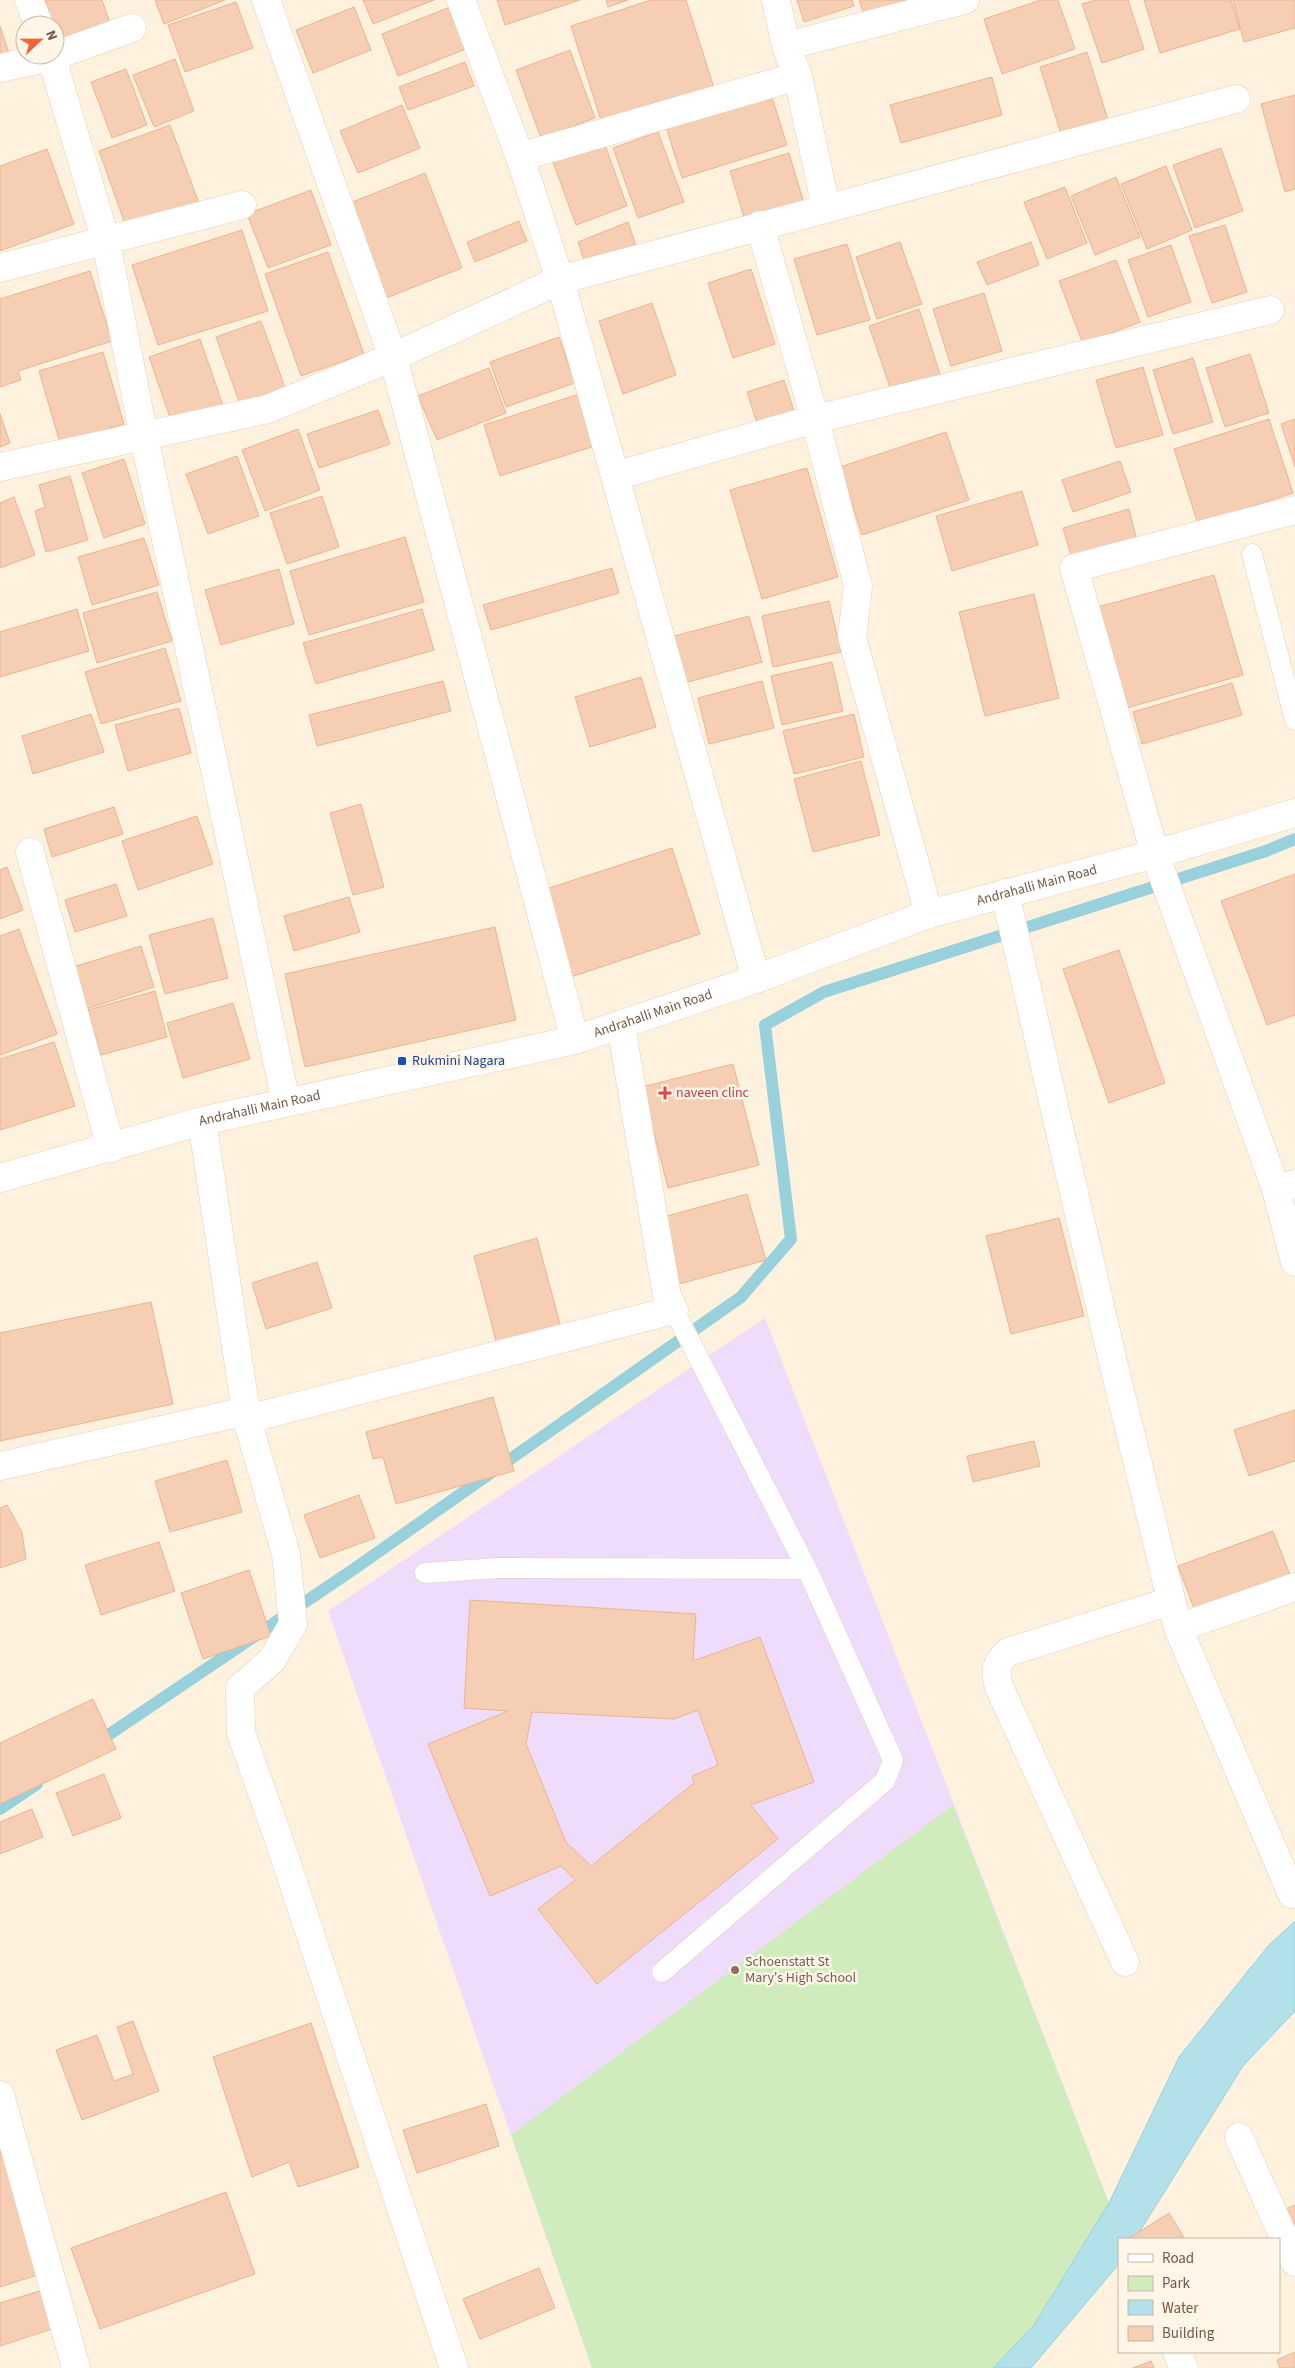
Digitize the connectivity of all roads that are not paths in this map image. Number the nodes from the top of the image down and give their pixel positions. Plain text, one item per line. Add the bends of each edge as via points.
1 (29, 0) edge
2 (266, 0) edge
3 (461, 0) edge
4 (776, 0) edge
5 (965, 0) edge
6 (35, 15) edge
7 (132, 28) dead end
8 (786, 46) junction
9 (65, 51) edge
10 (15, 64) edge
11 (54, 65) edge
12 (0, 68) edge
13 (798, 76) junction
14 (1236, 99) dead end
15 (520, 157) junction
16 (242, 205) dead end
17 (826, 208) junction
18 (760, 225) junction
19 (106, 242) junction
20 (0, 268) edge
21 (560, 280) junction
22 (1270, 310) dead end
23 (393, 357) junction
24 (815, 419) junction
25 (144, 437) junction
26 (0, 468) edge
27 (615, 476) junction
28 (1295, 510) edge
29 (1252, 554) dead end
30 (1295, 720) edge
31 (1295, 814) edge
32 (30, 852) dead end
33 (1155, 854) junction
34 (1005, 893) junction
35 (929, 914) junction
36 (756, 979) junction
37 (621, 1026) junction
38 (575, 1040) junction
39 (286, 1102) junction
40 (202, 1121) junction
41 (110, 1148) junction
42 (0, 1178) edge
43 (1285, 1186) edge
44 (1295, 1262) edge
45 (674, 1310) junction
46 (247, 1415) junction
47 (0, 1466) edge
48 (807, 1569) junction
49 (425, 1573) dead end
50 (1295, 1587) edge
51 (1171, 1601) junction
52 (1178, 1628) junction
53 (1292, 1894) dead end
54 (1125, 1962) dead end
55 (662, 1972) dead end
56 (0, 2095) edge
57 (1239, 2137) dead end
58 (1295, 2262) edge
59 (1177, 2353) edge
60 (76, 2368) edge
61 (454, 2368) edge
62 (1184, 2368) edge

1 - 6 street
2 - 23 street
3 - 15 street
4 - 8 street
5 - 8 street
7 - 9 street
8 - 13 street
10 - 12 street
11 - 19 street
13 - 15 street
13 - 17 street
14 - 17 street
15 - 21 street
16 - 19 street
17 - 18 street
18 - 21 street
18 - 24 street
19 - 20 street
19 - 25 street
21 - 23 street
21 - 27 street
22 - 24 street
23 - 25 street via 268,408
23 - 38 street
24 - 27 street
24 - 35 street via 858,586 852,637
25 - 26 street
25 - 39 street
27 - 36 street
28 - 33 street via 1074,568
29 - 30 lane
31 - 33 street, Andrahalli Main Road
32 - 41 street
33 - 34 street, Andrahalli Main Road
33 - 43 street
34 - 35 street, Andrahalli Main Road
34 - 51 street
35 - 36 street, Andrahalli Main Road
36 - 37 street, Andrahalli Main Road
37 - 38 street, Andrahalli Main Road
37 - 45 street via 667,1296
38 - 39 street, Andrahalli Main Road
39 - 40 street, Andrahalli Main Road
40 - 41 street, Andrahalli Main Road
40 - 46 street
41 - 42 street, Andrahalli Main Road
43 - 44 street
45 - 46 street
45 - 48 lane
46 - 47 street
46 - 61 street via 286,1554 293,1624 272,1660 240,1688 241,1733 280,1840
48 - 49 lane via 498,1568
48 - 55 lane via 893,1760 888,1774 885,1781
50 - 52 street
51 - 52 street
51 - 54 street via 1008,1652 999,1660 995,1673
52 - 53 street
56 - 60 street
57 - 58 street
59 - 62 street

